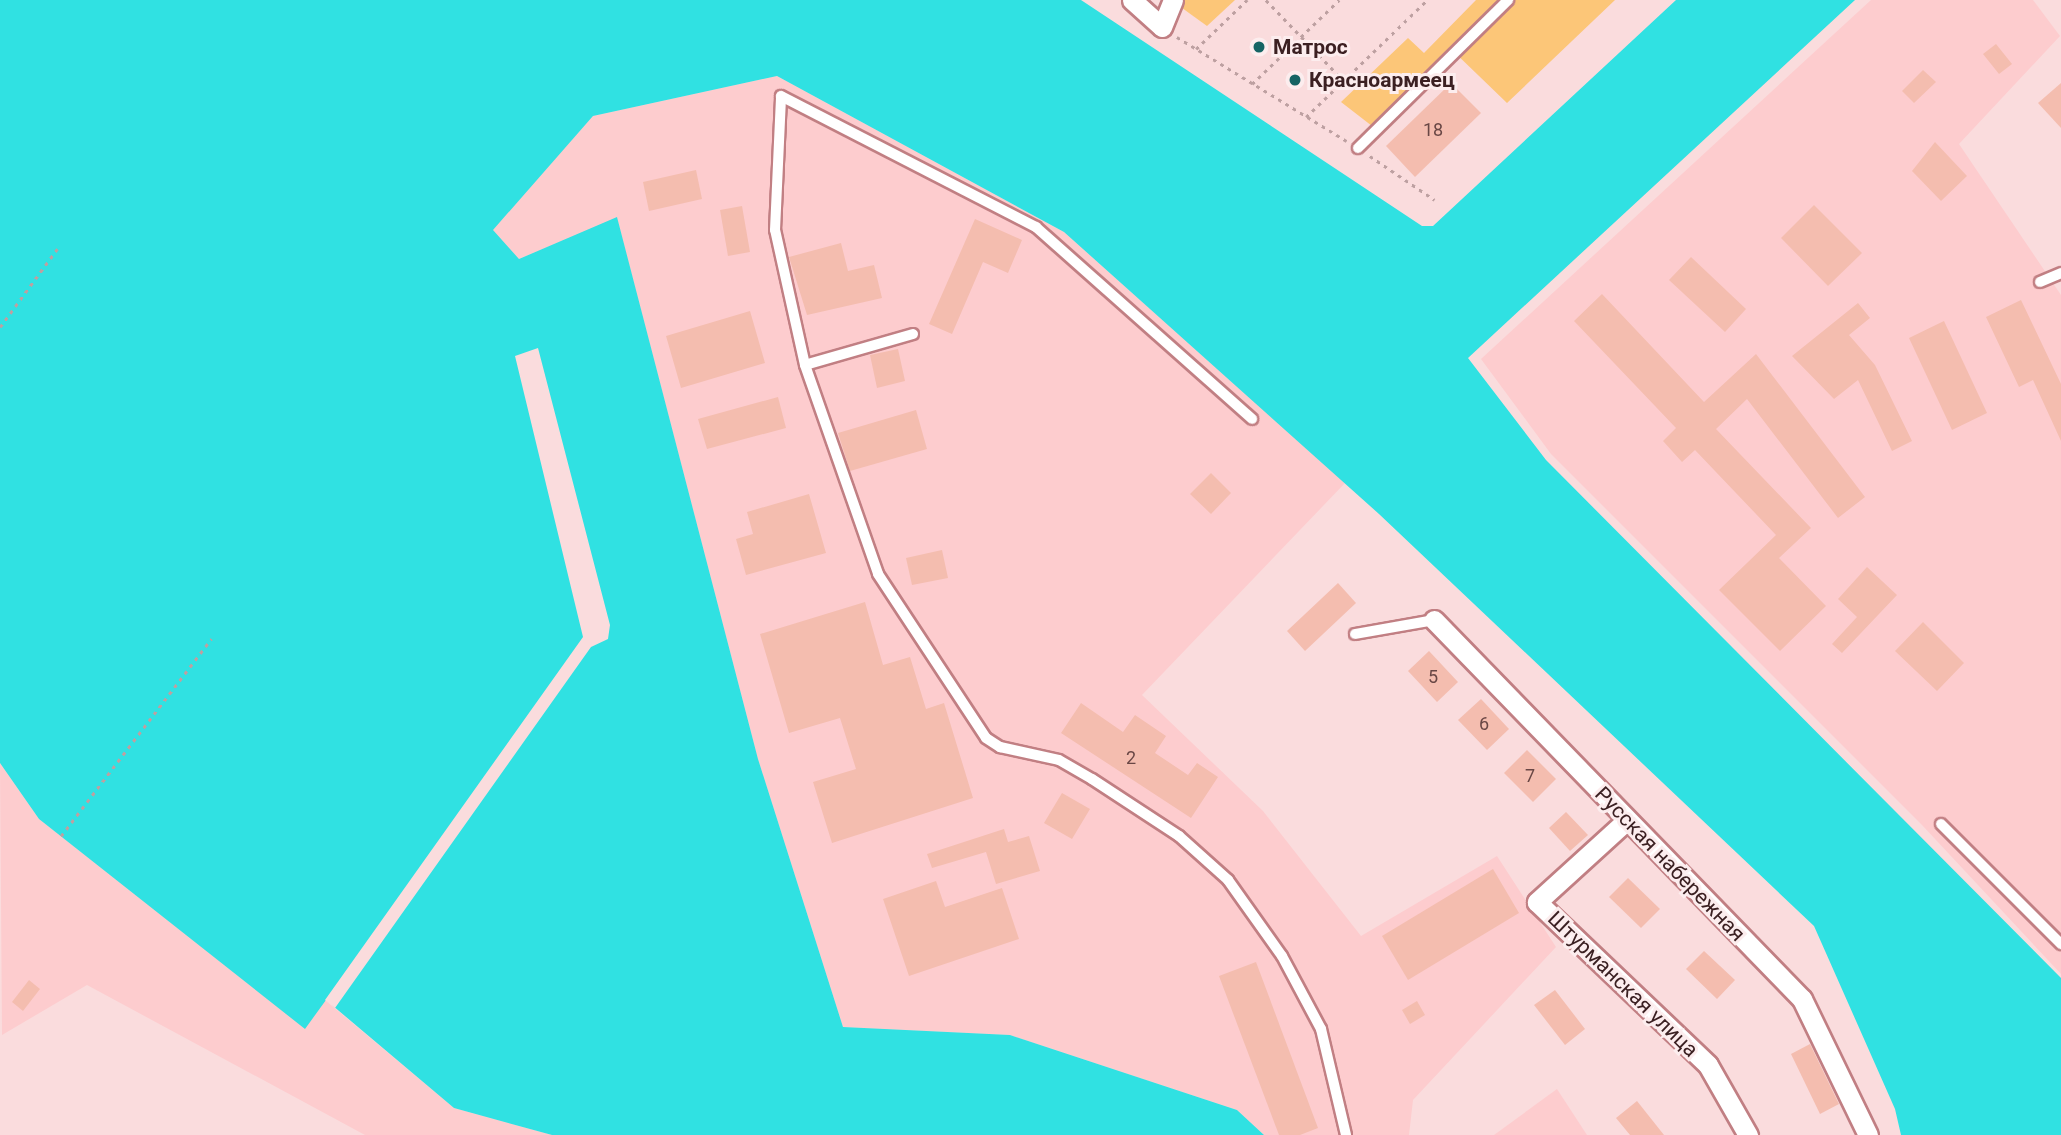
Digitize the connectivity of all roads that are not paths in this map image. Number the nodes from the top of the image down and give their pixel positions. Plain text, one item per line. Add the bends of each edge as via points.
1 (1132, 0) edge
2 (1173, 0) edge
3 (1508, 0) edge
4 (1359, 148) road end
5 (2061, 273) edge
6 (2040, 282) dead end
7 (914, 334) dead end
8 (805, 365) junction
9 (1252, 419) dead end
10 (1434, 620) joint
11 (1355, 634) dead end
12 (1627, 820) junction
13 (1941, 824) dead end
14 (2061, 944) edge
15 (1346, 1135) edge
16 (1748, 1135) edge
17 (1868, 1135) edge

1 - 2 street via 1162,27
3 - 4 lane
5 - 6 lane
7 - 8 lane
8 - 9 lane via 775,230 781,96 1036,228
8 - 15 lane via 878,574 969,714 1000,747 1059,760 1092,779 1179,836 1227,880 1282,956 1321,1030
10 - 11 lane
10 - 12 street, Русская набережная
12 - 16 street, Штурманская улица via 1537,902 1707,1065
12 - 17 street, Русская набережная via 1802,999
13 - 14 lane

